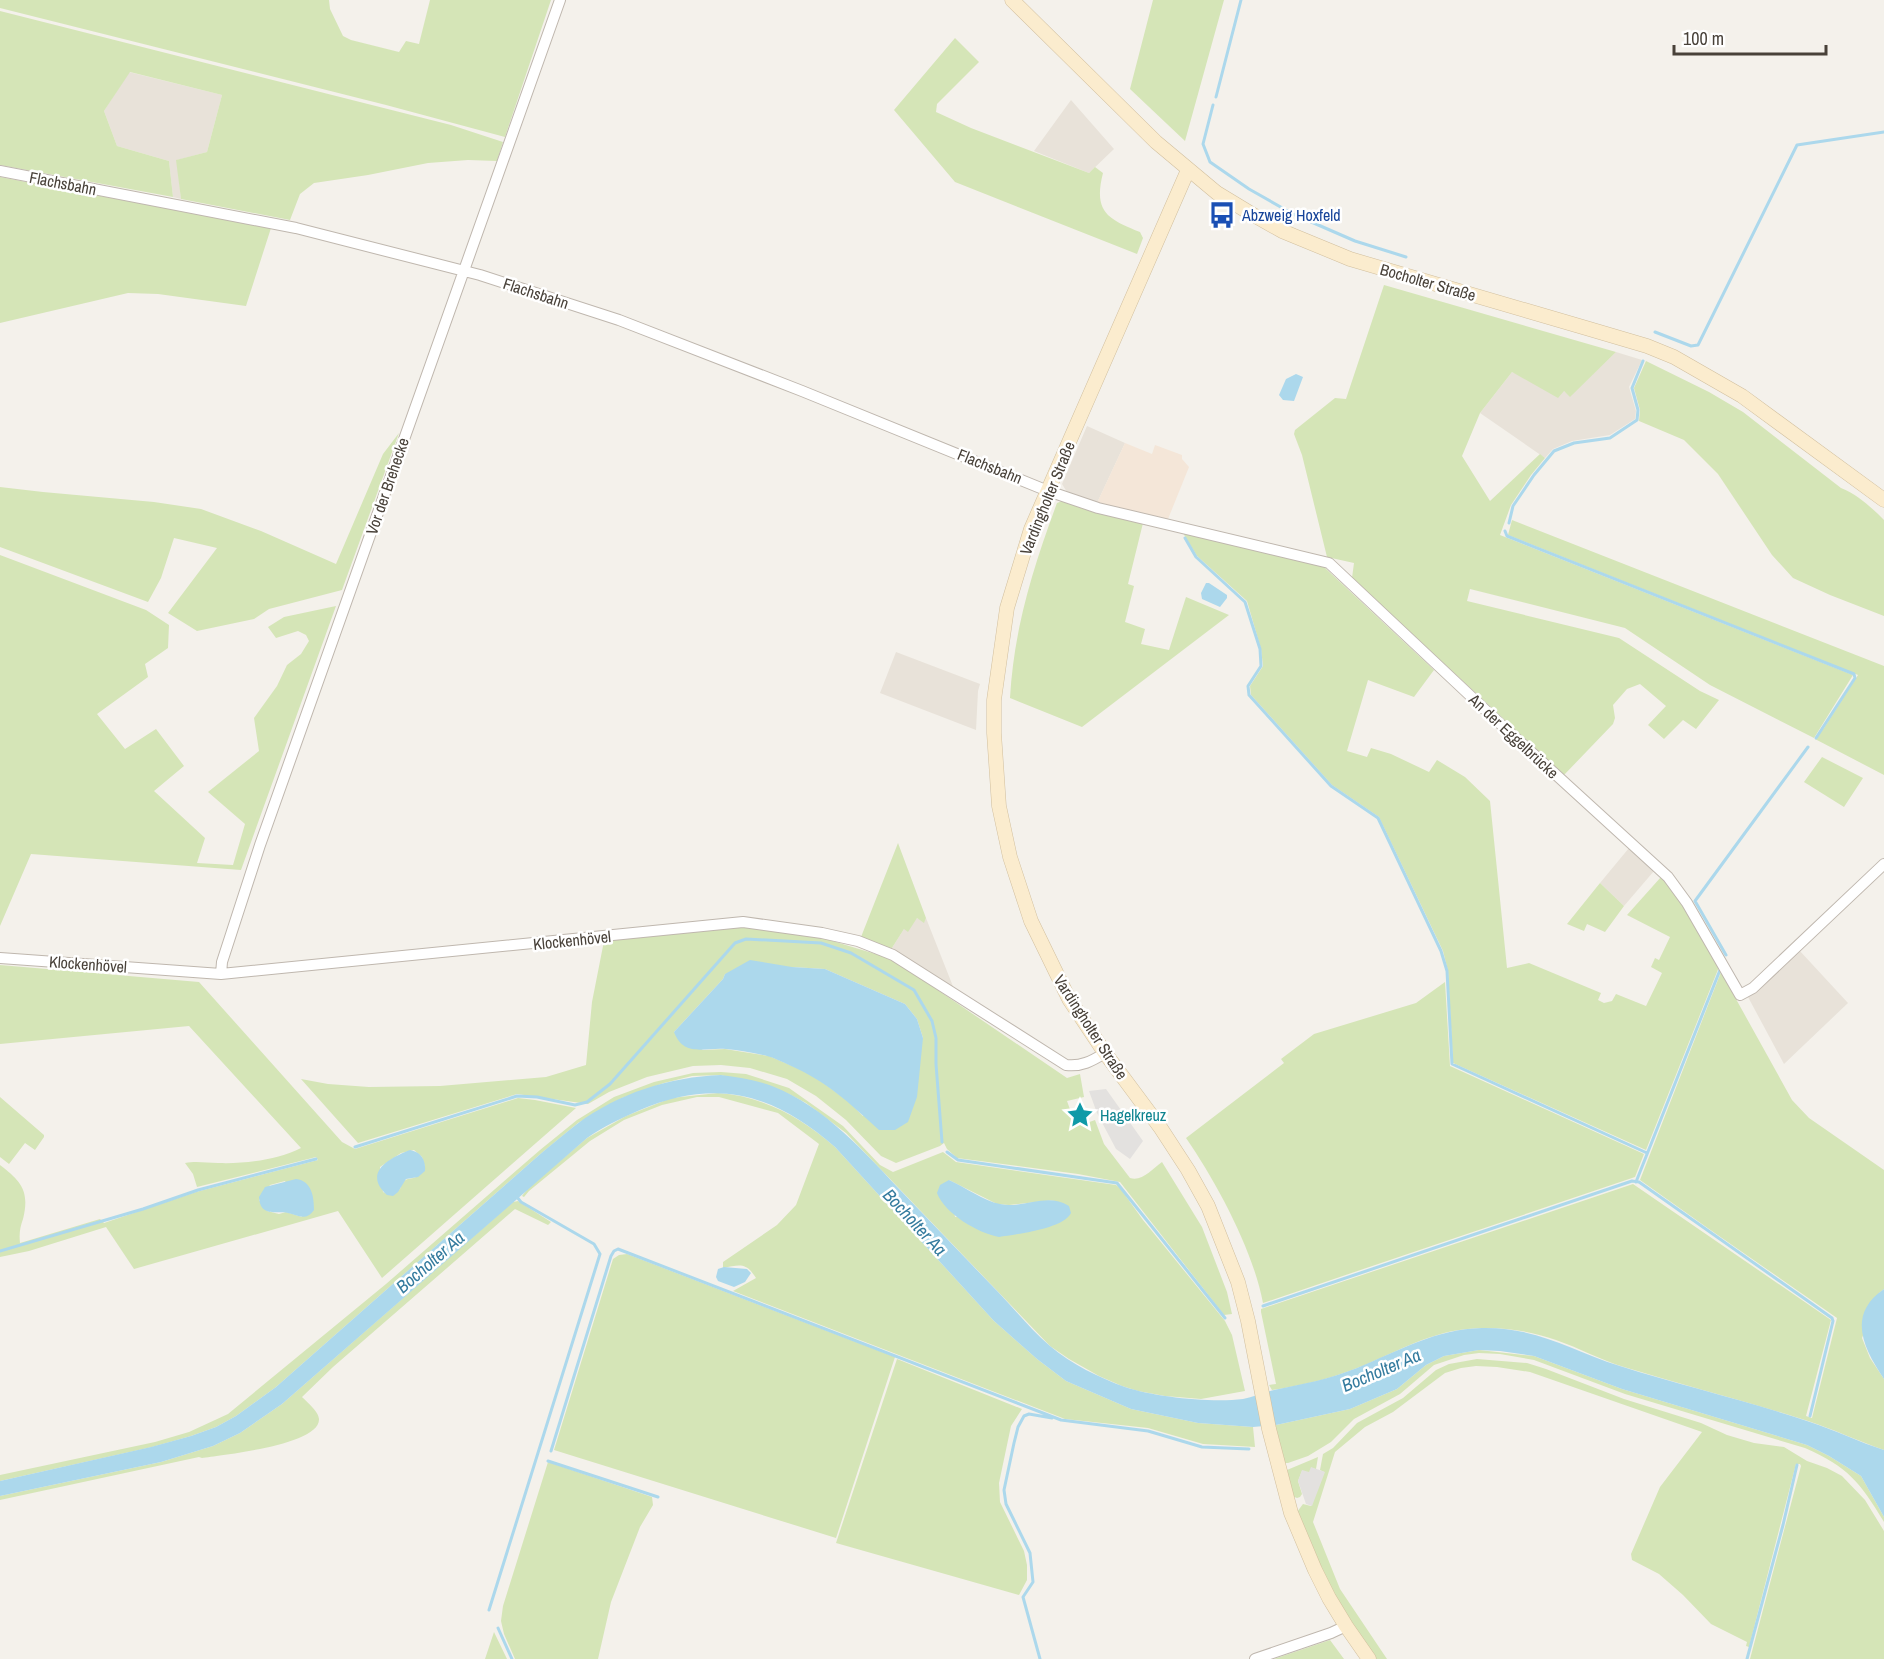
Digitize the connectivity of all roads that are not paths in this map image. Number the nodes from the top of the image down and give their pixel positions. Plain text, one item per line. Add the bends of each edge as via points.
1 (560, 0) edge
2 (1012, 0) edge
3 (1188, 170) junction
4 (0, 171) edge
5 (463, 271) junction
6 (1048, 491) junction
7 (1884, 500) edge
8 (1884, 864) edge
9 (0, 958) edge
10 (221, 974) junction
11 (1105, 1053) junction
12 (1346, 1626) junction
13 (1255, 1659) edge
14 (1369, 1659) edge

1 - 5 street, Vor der Brehecke
2 - 3 street, Bocholter Straße via 1115,104
3 - 6 street, Vardingholter Straße
3 - 7 street, Bocholter Straße via 1231,202 1282,231 1350,259 1674,357 1742,396
4 - 5 street, Flachsbahn via 296,228
5 - 6 street, Flachsbahn via 619,320
5 - 10 street, Vor der Brehecke via 260,845
6 - 8 street, An der Eggelbrücke via 1098,508 1329,562 1668,877 1740,996
6 - 11 street, Vardingholter Straße via 1007,608 999,657 994,734 999,806 1010,857 1031,921 1069,999
9 - 10 street, Klockenhövel
10 - 11 street, Klockenhövel via 743,922 858,941 893,956 1066,1065 1085,1064
11 - 12 street, Vardingholter Straße via 1160,1127 1208,1206 1238,1282 1290,1508 1320,1579
12 - 13 street
12 - 14 street, Vardingholter Straße

